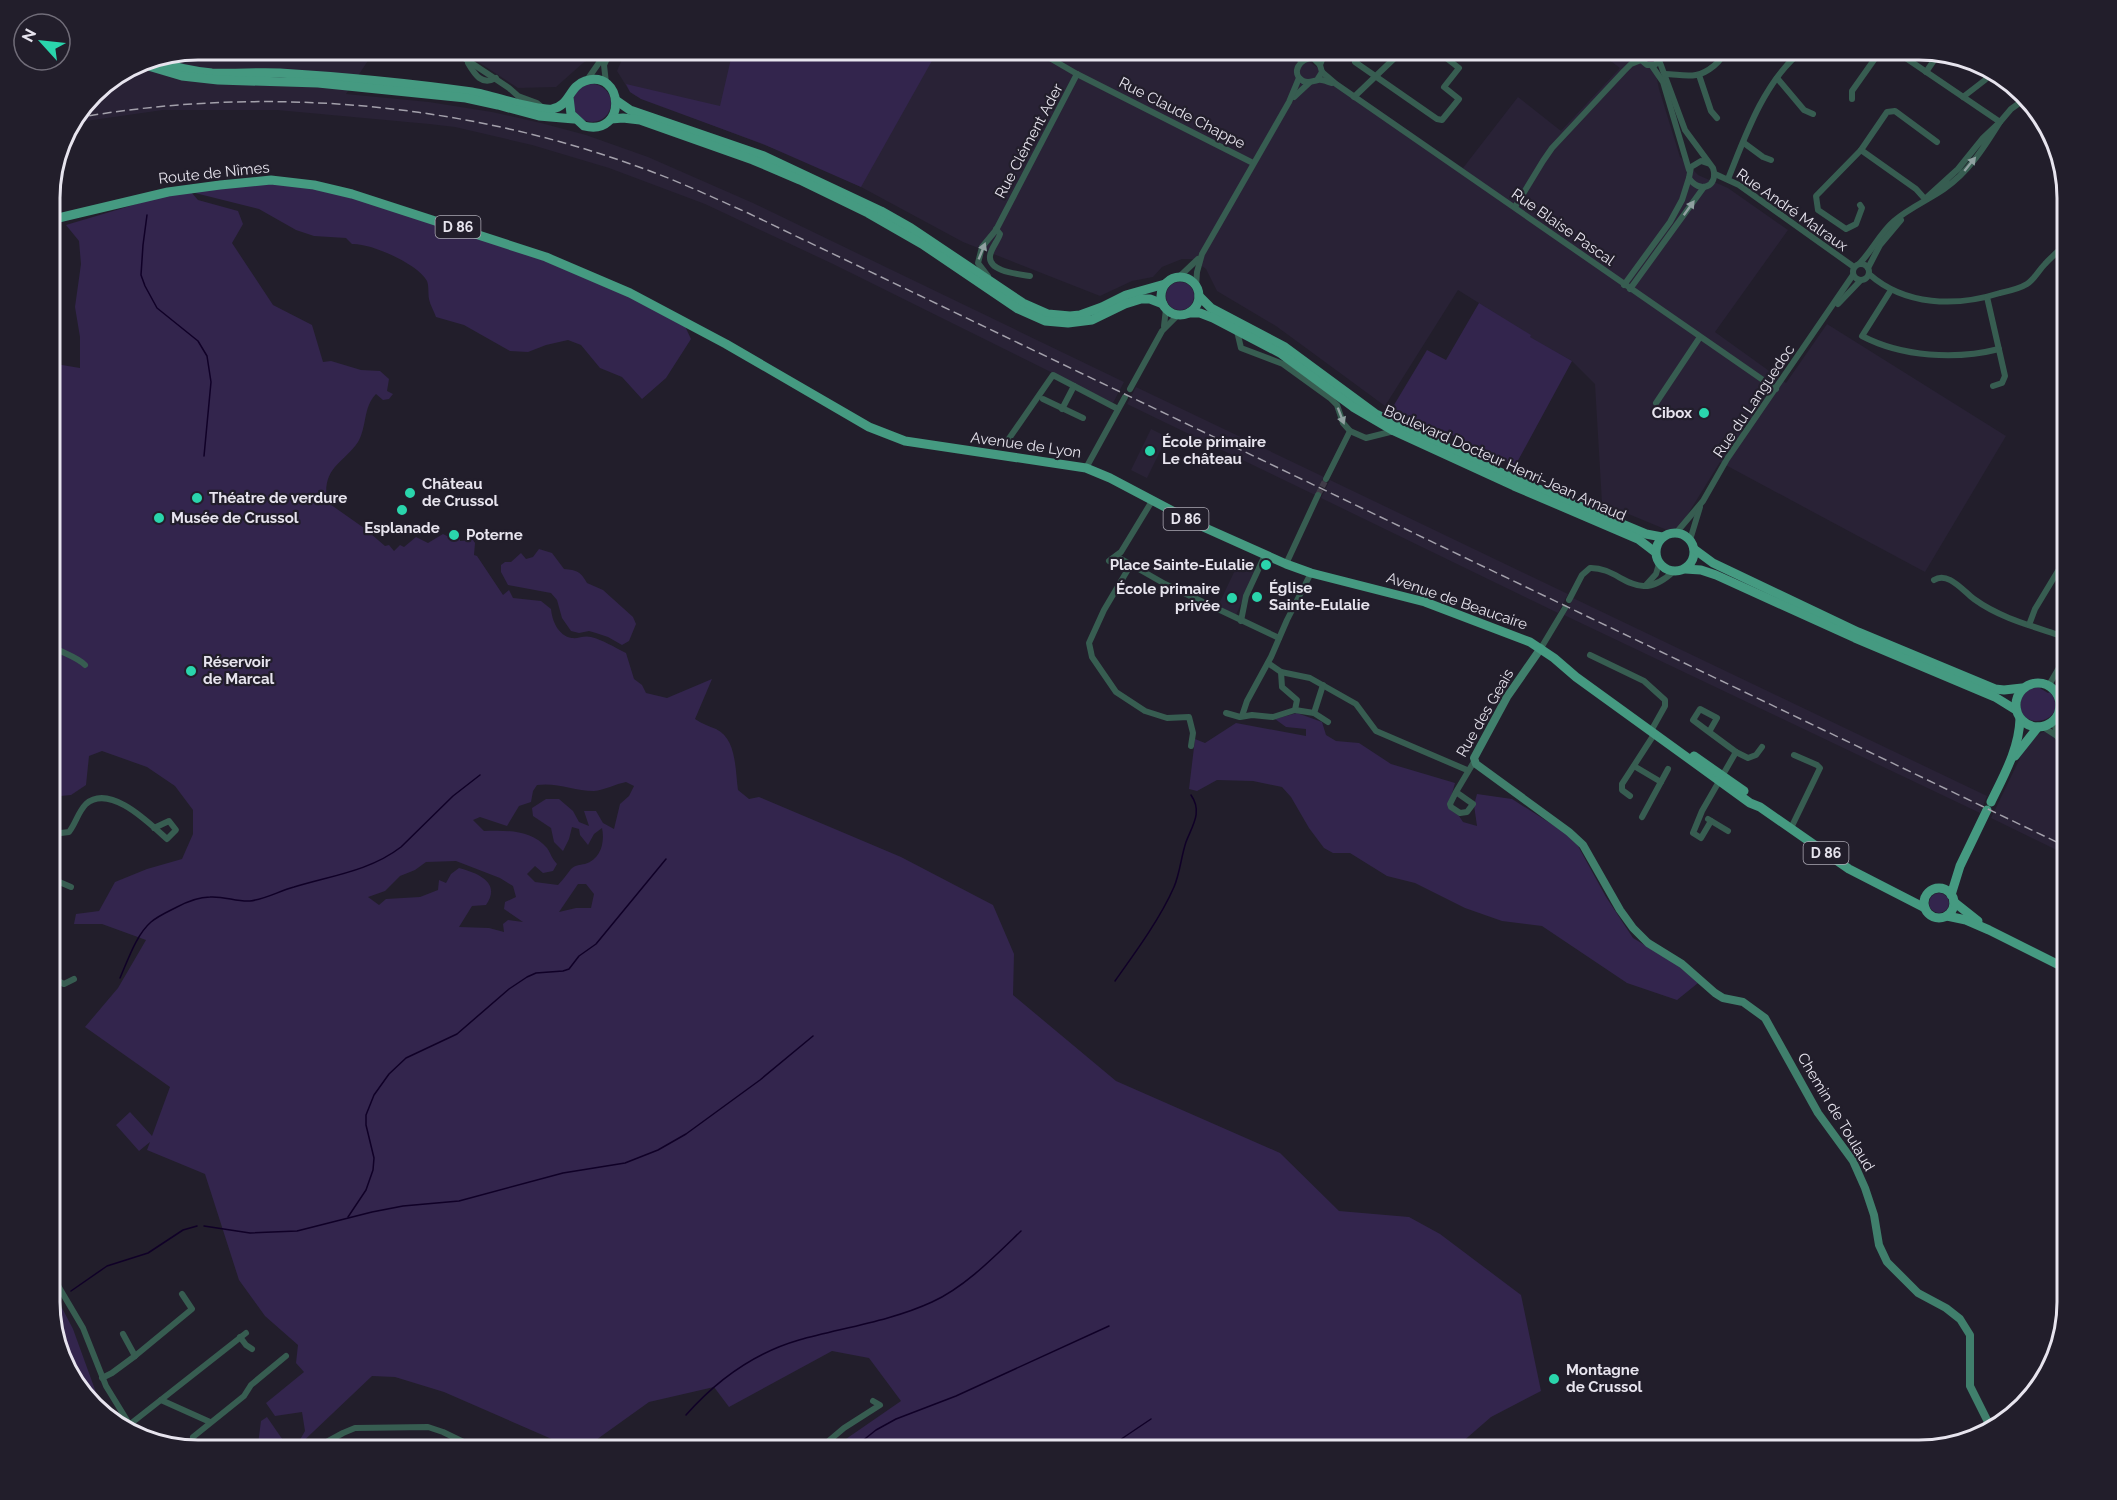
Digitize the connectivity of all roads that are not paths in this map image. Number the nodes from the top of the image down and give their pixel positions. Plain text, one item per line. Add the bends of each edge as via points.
1 (466, 60) edge
2 (601, 60) edge
3 (607, 60) edge
4 (1053, 60) edge
5 (1288, 60) edge
6 (1302, 60) edge
7 (1315, 60) edge
8 (1322, 60) edge
9 (1357, 60) edge
10 (1392, 60) edge
11 (1449, 60) edge
12 (1641, 60) joint
13 (1659, 60) joint
14 (1721, 60) edge
15 (1792, 60) edge
16 (1874, 60) edge
17 (1909, 60) edge
18 (1934, 61) edge
19 (166, 64) edge
20 (1653, 66) junction
21 (154, 68) edge
22 (1321, 68) junction
23 (1297, 69) junction
24 (1926, 72) junction
25 (1077, 74) junction
26 (1665, 74) junction
27 (1699, 75) junction
28 (1375, 76) junction
29 (1986, 77) edge
30 (1299, 78) junction
31 (1777, 78) junction
32 (587, 80) junction
33 (1317, 80) junction
34 (606, 83) junction
35 (1309, 83) junction
36 (1336, 84) junction
37 (1465, 94) dead end
38 (1354, 97) junction
39 (1963, 97) junction
40 (569, 98) junction
41 (1459, 99) junction
42 (1851, 99) dead end
43 (617, 101) junction
44 (1289, 102) junction
45 (2019, 103) edge
46 (545, 109) junction
47 (1813, 114) dead end
48 (1717, 118) dead end
49 (574, 119) junction
50 (611, 119) junction
51 (2000, 122) junction
52 (1937, 142) dead end
53 (1744, 143) junction
54 (1861, 150) junction
55 (1771, 160) dead end
56 (1253, 163) junction
57 (1710, 164) junction
58 (1689, 170) junction
59 (1715, 174) junction
60 (1689, 178) junction
61 (1728, 179) junction
62 (1704, 187) junction
63 (1925, 199) junction
64 (1860, 206) dead end
65 (1515, 207) junction
66 (1907, 212) junction
67 (60, 217) edge
68 (996, 230) junction
69 (2057, 253) edge
70 (1202, 254) junction
71 (1856, 266) junction
72 (1868, 271) junction
73 (1852, 275) junction
74 (1030, 276) dead end
75 (1179, 277) junction
76 (1862, 281) junction
77 (994, 284) junction
78 (1165, 285) junction
79 (1627, 287) junction
80 (1888, 289) junction
81 (1198, 291) junction
82 (1987, 297) junction
83 (1164, 307) junction
84 (1188, 313) junction
85 (1178, 315) junction
86 (1827, 315) junction
87 (1237, 330) junction
88 (1162, 331) junction
89 (1700, 337) junction
90 (1999, 349) junction
91 (1074, 386) junction
92 (1994, 386) dead end
93 (1130, 389) dead end
94 (1776, 389) junction
95 (1125, 397) dead end
96 (1043, 399) dead end
97 (1656, 403) dead end
98 (1062, 409) junction
99 (1118, 409) junction
100 (1083, 418) dead end
101 (1350, 431) junction
102 (1394, 431) junction
103 (891, 437) joint
104 (1008, 440) dead end
105 (1086, 468) junction
106 (1326, 479) tunnel mouth
107 (1318, 495) tunnel mouth
108 (1152, 501) junction
109 (1702, 501) junction
110 (1676, 532) junction
111 (1662, 537) junction
112 (1692, 544) junction
113 (1655, 552) junction
114 (1265, 555) junction
115 (1116, 556) junction
116 (1109, 561) dead end
117 (1284, 563) junction
118 (1659, 564) junction
119 (1130, 566) junction
120 (1685, 569) junction
121 (1674, 572) junction
122 (1311, 573) junction
123 (2057, 573) edge
124 (1934, 580) dead end
125 (1646, 585) junction
126 (1569, 600) dead end
127 (1564, 608) dead end
128 (1241, 621) junction
129 (2029, 625) junction
130 (2057, 634) edge
131 (1280, 638) junction
132 (1541, 648) junction
133 (60, 652) edge
134 (1590, 655) dead end
135 (1268, 663) junction
136 (85, 665) dead end
137 (2057, 671) edge
138 (1281, 672) junction
139 (2049, 685) junction
140 (1323, 686) junction
141 (2022, 688) junction
142 (2057, 692) edge
143 (1295, 710) junction
144 (1226, 713) dead end
145 (1314, 713) junction
146 (2018, 714) junction
147 (1242, 716) junction
148 (2057, 718) edge
149 (1328, 722) dead end
150 (2040, 727) junction
151 (1653, 732) junction
152 (1709, 732) dead end
153 (2057, 736) edge
154 (1191, 746) dead end
155 (1762, 747) dead end
156 (1736, 752) junction
157 (1794, 755) dead end
158 (1475, 760) junction
159 (2009, 765) junction
160 (1634, 766) junction
161 (1668, 769) dead end
162 (1467, 770) junction
163 (1721, 779) junction
164 (1661, 782) junction
165 (1456, 792) dead end
166 (1630, 796) dead end
167 (1702, 816) junction
168 (1642, 817) dead end
169 (1711, 820) junction
170 (154, 828) junction
171 (1791, 828) junction
172 (1728, 831) dead end
173 (60, 833) edge
174 (1960, 866) junction
175 (60, 882) edge
176 (71, 887) dead end
177 (1939, 889) junction
178 (1896, 892) junction
179 (1928, 894) junction
180 (1952, 898) junction
181 (1925, 908) junction
182 (1947, 916) junction
183 (1989, 930) junction
184 (2057, 964) edge
185 (74, 979) dead end
186 (60, 982) edge
187 (60, 1289) edge
188 (182, 1294) dead end
189 (123, 1334) dead end
190 (252, 1348) dead end
191 (135, 1356) junction
192 (286, 1356) dead end
193 (102, 1378) junction
194 (161, 1400) junction
195 (873, 1401) dead end
196 (126, 1420) edge
197 (210, 1422) junction
198 (1988, 1422) edge
199 (132, 1423) edge
200 (194, 1437) dead end
201 (330, 1440) edge
202 (459, 1440) edge
203 (830, 1440) edge

1 - 46 street via 515,94
2 - 32 street
3 - 34 street
4 - 25 street, Rue Claude Chappe
5 - 23 street
6 - 23 street
7 - 22 street
8 - 22 street
9 - 28 street
10 - 28 street
11 - 41 street via 1459,68 1444,87
12 - 20 street
12 - 65 street via 1631,64 1552,148
13 - 20 street
13 - 26 street
14 - 27 street
15 - 31 street
16 - 42 street via 1852,91
17 - 24 street
18 - 24 street
19 - 46 main road via 209,73 324,76 445,88
20 - 58 street via 1663,82
21 - 49 main road via 212,80 318,83 466,98 539,116
22 - 33 street
22 - 36 street, Rue Blaise Pascal
23 - 30 street
24 - 39 street
25 - 56 street, Rue Claude Chappe
25 - 68 street, Rue Clément Ader via 1002,218 995,224
26 - 27 street
26 - 57 street via 1685,130
27 - 48 street
28 - 38 street
28 - 41 street via 1440,120 1447,117
29 - 39 street
30 - 35 street
30 - 44 street
31 - 47 street via 1804,111
31 - 53 street
32 - 34 main road
32 - 40 main road via 576,86
33 - 35 street
33 - 36 street, Rue Blaise Pascal
34 - 43 main road
35 - 44 street
36 - 38 street, Rue Blaise Pascal
37 - 41 street
38 - 65 street, Rue Blaise Pascal
39 - 51 street
40 - 46 main road via 556,108
40 - 49 main road
43 - 50 main road
43 - 77 main road via 630,110 764,156 860,200 911,228
44 - 56 street
45 - 51 street
49 - 50 main road via 590,127 602,126
50 - 83 main road via 640,120 800,180 889,224 1018,309 1045,321 1092,320 1141,299
51 - 63 street via 1962,173
52 - 54 street via 1895,111 1887,112
53 - 55 street
53 - 61 street
54 - 63 street
54 - 64 street via 1816,195 1818,210 1846,229 1856,224
56 - 70 street
57 - 58 street via 1697,163
57 - 59 street
58 - 60 street
59 - 61 street, Rue André Malraux
59 - 62 street via 1712,183
60 - 62 street via 1696,186
60 - 79 street via 1682,201
61 - 71 street, Rue André Malraux
79 -> 62 street
63 - 66 street
65 - 79 street, Rue Blaise Pascal
66 - 71 street via 1887,228
66 - 72 street via 1883,241
67 - 103 main road, Route de Nîmes / D 86 via 187,189 271,180 352,194 546,257 630,293
68 - 74 street via 1000,234 990,261 999,269
77 -> 68 street, Rue Clément Ader via 978,260
69 - 82 street via 2025,286
70 - 75 street
70 - 81 street via 1197,272
71 - 72 street, Rue André Malraux
71 - 73 street, Rue du Languedoc
72 - 76 street, Rue du Languedoc
72 - 80 street, Rue André Malraux
73 - 76 street
73 - 86 street, Rue du Languedoc
75 - 78 main road
75 - 81 main road via 1187,278
76 - 80 street
76 - 86 street, Rue du Languedoc
77 - 78 main road via 1030,307 1070,316
78 - 83 main road via 1161,294
79 - 89 street, Rue Blaise Pascal
80 - 82 street via 1930,301
80 - 90 street via 1862,336 1899,350 1930,354 1961,355
81 - 84 main road via 1196,306
81 - 111 main road, Boulevard Docteur Henri-Jean Arnaud via 1212,308 1285,347 1376,414 1544,492
82 - 90 street
83 - 85 main road
83 - 88 street
84 - 85 main road
84 - 87 main road, Boulevard Docteur Henri-Jean Arnaud via 1206,315
85 - 88 street
86 - 94 street, Rue du Languedoc
87 -> 101 street via 1241,348 1283,364 1334,401
87 - 102 main road, Boulevard Docteur Henri-Jean Arnaud via 1280,353 1359,411
88 - 93 street
89 - 94 street, Rue Blaise Pascal
89 - 97 street
90 - 92 street via 2005,376 2002,383
91 - 98 street
91 - 99 street
91 - 104 street via 1053,375
94 - 109 street, Rue du Languedoc
95 - 99 street
96 - 98 street
98 - 100 street
99 - 105 street
101 - 102 street via 1366,438
101 - 106 street
102 - 113 main road, Boulevard Docteur Henri-Jean Arnaud via 1638,539
103 - 105 main road, Avenue de Lyon / D 86
105 - 108 main road, Avenue de Lyon / D 86
107 - 117 street
108 - 114 main road, Avenue de Lyon / D 86
108 - 115 street
109 - 110 street, Rue du Languedoc
109 - 112 street, Rue du Languedoc
110 - 111 main road
110 - 112 main road
111 - 113 main road
112 - 120 main road via 1692,560
112 - 141 main road via 1713,564 1903,651 1995,689
113 - 118 main road
114 - 117 main road, Avenue de Lyon / D 86
114 - 128 street via 1246,596
115 - 116 street
115 - 119 street
117 - 122 main road, Avenue de Beaucaire / D 86
118 - 121 main road
118 - 125 street
119 - 128 street
119 - 154 street via 1089,643 1092,657 1116,692 1146,711 1167,718 1189,717
120 - 121 main road
120 - 146 main road via 1716,575 1854,639 1995,697
121 - 125 street via 1658,583
122 - 131 street
122 - 132 main road, Avenue de Beaucaire / D 86 via 1425,602
123 - 129 street
124 - 129 street via 1947,578 1983,605
125 - 126 street via 1590,568
127 - 132 street
128 - 131 street
129 - 130 street
131 - 135 street
132 - 151 main road, Avenue de Beaucaire / D 86
132 - 158 street, Rue des Geais via 1507,696
133 - 136 street
134 - 151 street via 1644,681 1665,700
135 - 138 street
135 - 147 street
137 - 139 street
138 - 140 street via 1310,678
138 - 143 street via 1282,687 1297,700
139 - 141 main road via 2032,683
139 - 142 main road
140 - 145 street
140 - 162 street via 1356,704 1376,731
141 - 146 main road via 2016,700
143 - 145 street
143 - 147 street via 1273,717
144 - 147 street
145 - 149 street
146 - 150 main road via 2028,725
146 - 159 main road via 2018,739
148 - 150 main road
150 - 153 street
150 - 159 main road
151 - 160 street
151 - 163 main road, Avenue de Beaucaire / D 86
152 - 156 street
155 - 156 street via 1748,758
156 - 163 street
157 - 171 street via 1817,765 1820,771
158 - 162 street, Rue des Geais
158 - 198 street, Chemin de Toulaud via 1484,771 1583,845 1620,910 1648,943 1682,964 1715,993 1743,1002 1765,1018 1818,1113 1853,1161 1887,1262 1918,1293 1946,1308 1966,1327 1970,1335 1970,1386
159 - 174 main road
160 - 164 street
160 - 166 street via 1622,790
161 - 164 street
162 - 165 street, Rue des Geais
163 - 167 street
163 - 171 main road, Avenue de Beaucaire / D 86 via 1754,798 1760,807
164 - 168 street
167 - 169 street
167 - 169 street via 1693,832 1701,838
169 - 172 street
170 - 170 street via 167,839 176,830 169,821
170 - 173 street via 120,801 100,799 89,802 80,811 69,832
171 - 178 main road, Avenue de Beaucaire / D 86 via 1849,869
174 - 177 main road
174 - 180 main road
175 - 176 street
177 - 179 main road
177 - 180 main road via 1946,890
178 - 179 main road, Avenue de Beaucaire / D 86
178 - 181 main road, Avenue de Beaucaire / D 86
179 - 181 main road
180 - 182 main road via 1952,910
180 - 183 main road
181 - 182 main road via 1933,916
182 - 183 main road
183 - 184 main road
185 - 186 street via 64,984
187 - 193 street via 83,1328
188 - 191 street via 192,1309
189 - 191 street
190 - 194 street via 246,1345 243,1335
191 - 193 street
192 - 197 street
193 - 196 street
194 - 197 street
194 - 199 street
195 - 203 street via 880,1405
197 - 200 street
201 - 202 street via 355,1428 428,1426

